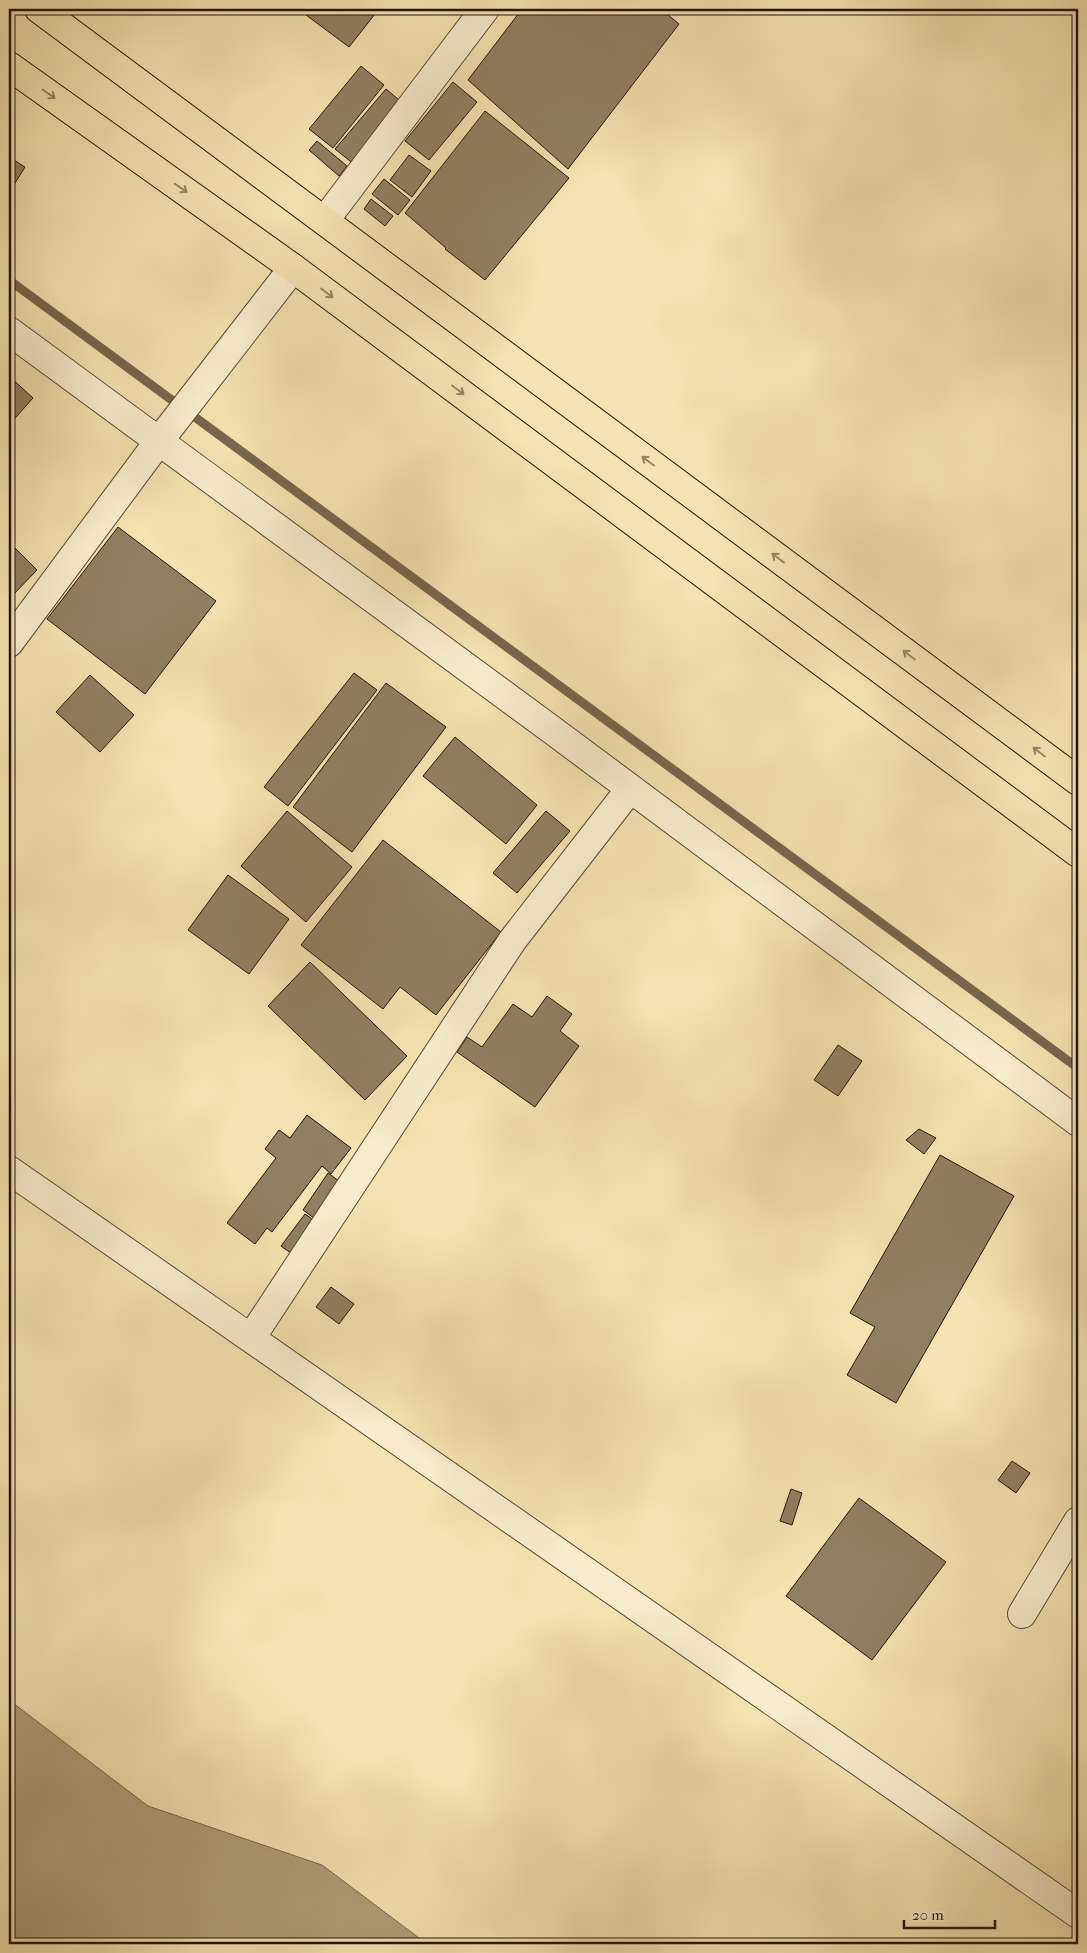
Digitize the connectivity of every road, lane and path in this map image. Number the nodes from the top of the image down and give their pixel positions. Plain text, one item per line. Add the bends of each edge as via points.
1 (39, 9) edge
2 (485, 9) edge
3 (9, 66) edge
4 (325, 220) junction
5 (294, 268) junction
6 (9, 331) edge
7 (159, 441) junction
8 (9, 643) edge
9 (1078, 781) edge
10 (630, 789) junction
11 (1078, 853) edge
12 (1078, 1122) edge
13 (9, 1170) edge
14 (251, 1338) junction
15 (1078, 1521) edge
16 (1071, 1550) edge
17 (1022, 1614) dead end
18 (1078, 1914) edge

1 - 4 main road
2 - 4 street
3 -> 5 main road
9 -> 4 main road
5 - 7 street
5 -> 11 main road
6 - 7 street
7 - 8 street
7 - 10 street
10 - 12 street
10 - 14 street via 512,941
13 - 14 street
14 - 18 street
15 - 16 street
16 - 17 street

